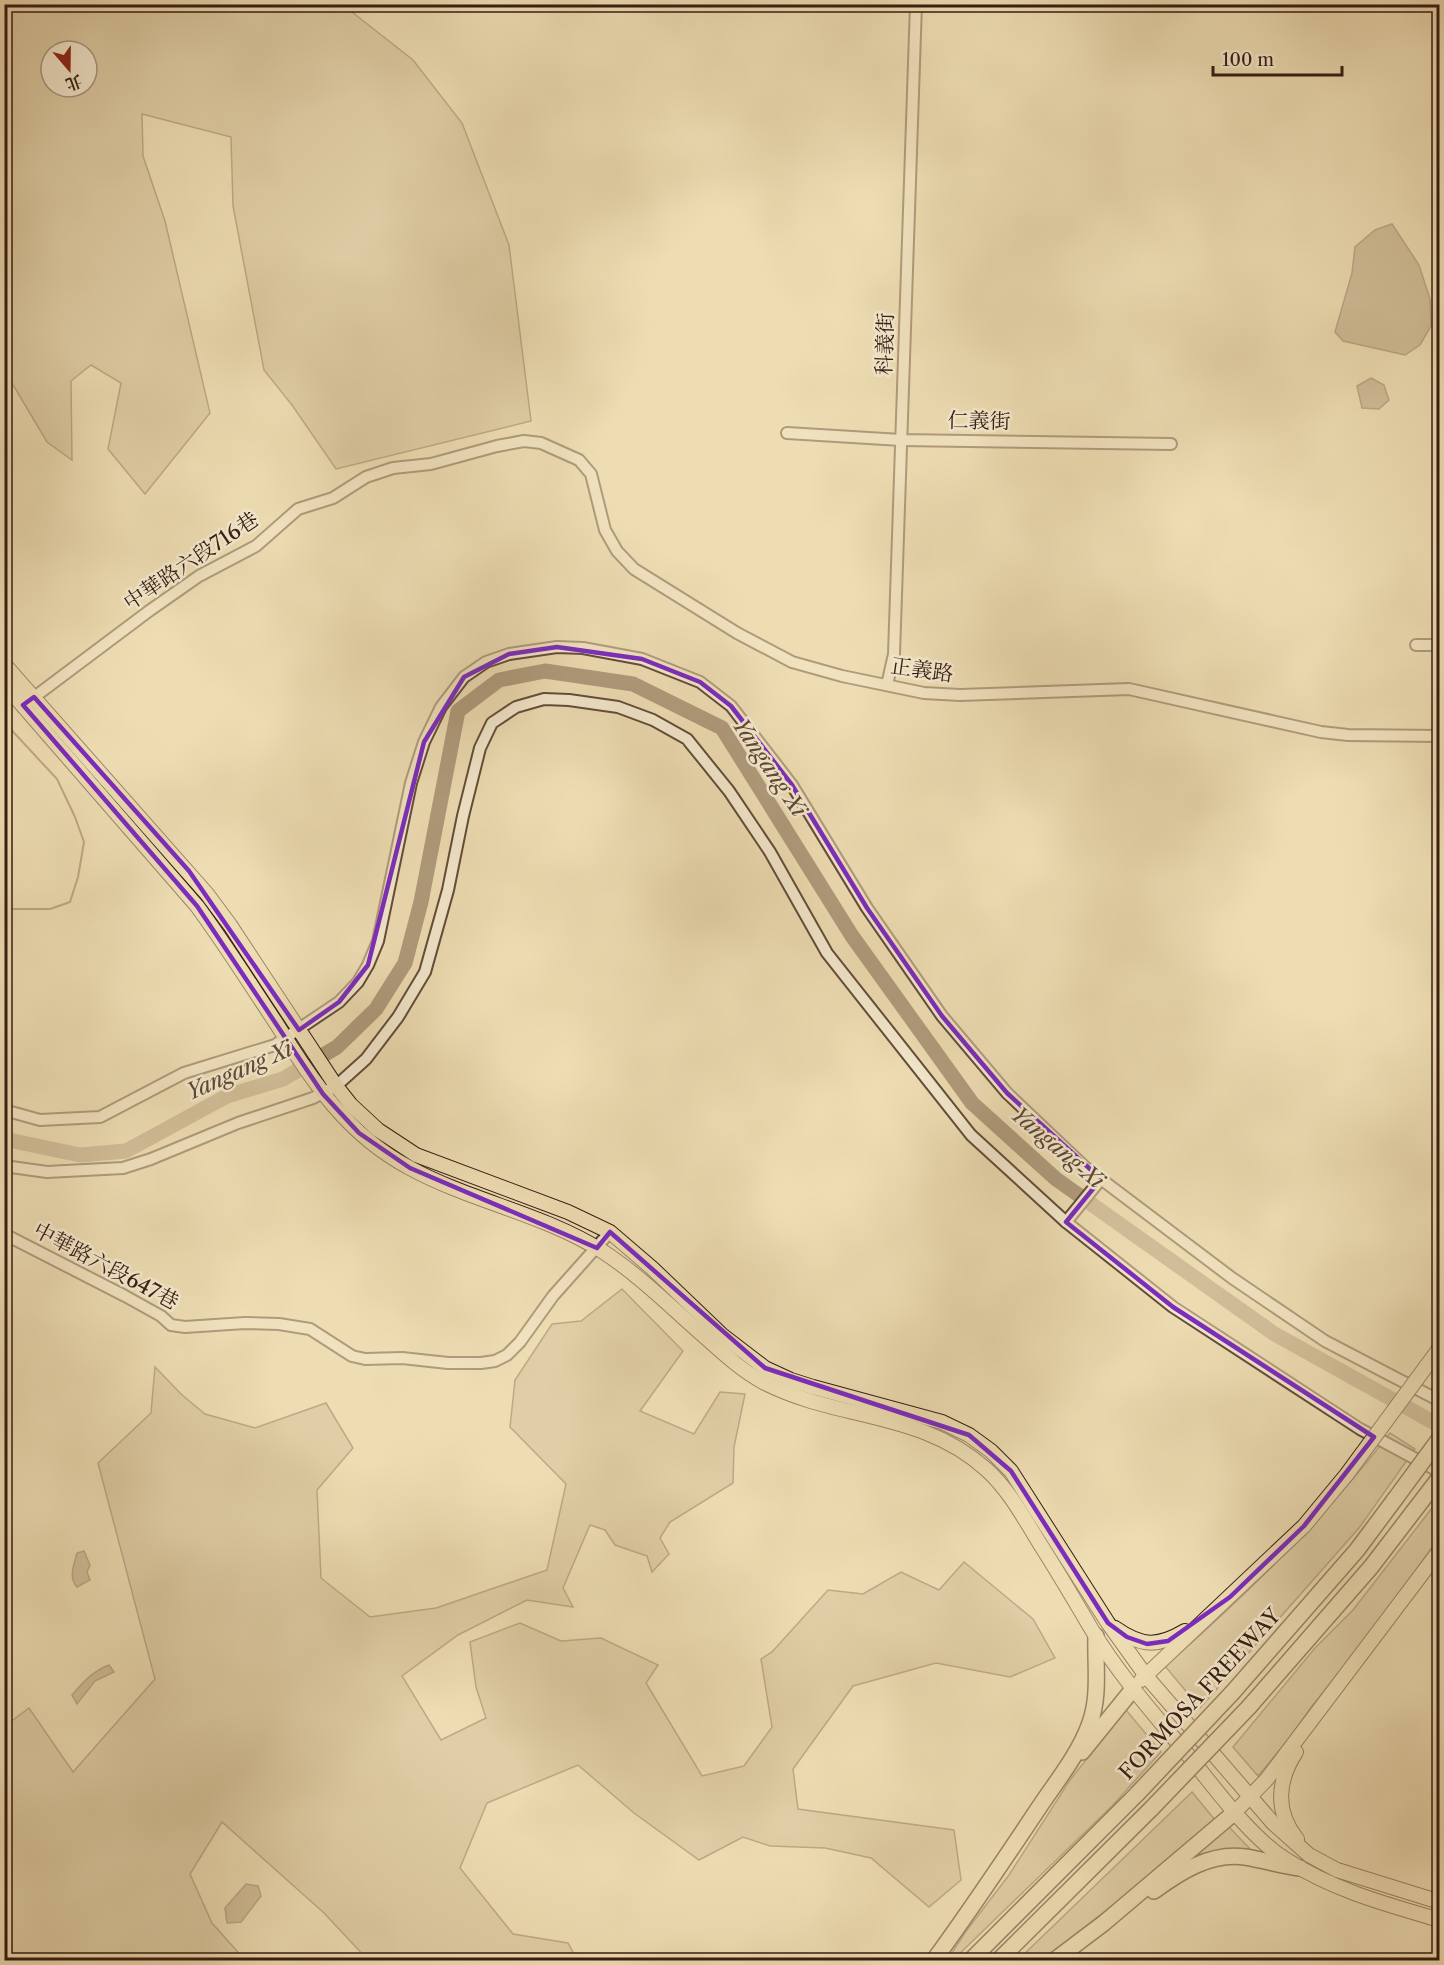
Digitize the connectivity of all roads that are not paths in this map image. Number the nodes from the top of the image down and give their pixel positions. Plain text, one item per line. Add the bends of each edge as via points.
1 (916, 4) edge
2 (787, 433) dead end
3 (901, 440) junction
4 (1172, 444) dead end
5 (497, 446) joint
6 (1416, 645) dead end
7 (1440, 645) edge
8 (4, 664) edge
9 (4, 684) edge
10 (887, 685) junction
11 (29, 701) junction
12 (1440, 736) edge
13 (299, 1030) junction
14 (286, 1038) junction
15 (336, 1086) junction
16 (323, 1094) junction
17 (4, 1110) edge
18 (4, 1166) edge
19 (1101, 1179) junction
20 (1066, 1222) junction
21 (610, 1232) junction
22 (4, 1234) edge
23 (597, 1248) junction
24 (1439, 1348) edge
25 (1440, 1401) edge
26 (1440, 1438) edge
27 (1440, 1472) edge
28 (1440, 1477) edge
29 (1440, 1550) edge
30 (1230, 1597) junction
31 (1108, 1623) junction
32 (1096, 1636) junction
33 (1146, 1676) junction
34 (1133, 1689) junction
35 (1318, 1712) junction
36 (1058, 1780) junction
37 (1250, 1797) junction
38 (1235, 1812) junction
39 (1309, 1855) junction
40 (1300, 1868) junction
41 (1440, 1902) edge
42 (1440, 1920) edge
43 (1104, 1923) junction
44 (934, 1960) edge
45 (971, 1960) edge
46 (999, 1960) edge
47 (1055, 1960) edge

1 - 3 street, 科義街
2 - 3 street, 仁義街
3 - 4 street, 仁義街
3 - 10 street, 科義街 via 894,654
5 - 10 street, 正義路 via 524,441 541,443 579,460 591,474 605,530 617,551 634,569 737,633 792,662
5 - 11 street, 中華路六段716巷 via 431,464 393,468 366,477 333,498 298,509 256,546 199,576
6 - 7 street
8 - 11 main road
9 - 11 main road
10 - 12 street, 正義路 via 960,695 1130,689 1322,732
11 - 13 main road via 207,894
11 - 14 main road via 196,906
13 - 14 street
13 - 15 main road
13 - 19 street via 339,1002 368,965 378,941 411,783 441,706 464,677 486,662 509,654 557,647 583,648 642,659 700,682 731,706 792,784 867,908 942,1016 1007,1094
14 - 16 main road
14 - 17 street via 273,1046 184,1073 99,1117 40,1120
15 - 16 street
15 - 20 street via 366,1059 425,972 480,748 492,723 516,707 544,699 618,707 687,739 729,790 770,852 827,953 971,1135
15 - 21 main road via 378,1130 416,1155
16 - 18 street via 123,1168 47,1172
16 - 23 main road via 359,1133 410,1168 562,1229
19 - 20 street
19 - 25 street via 1232,1278 1325,1341
20 - 27 street via 1180,1311 1360,1430
21 - 23 street, 中華路六段647巷
21 - 31 main road via 722,1335 765,1368 813,1387 942,1422 991,1451 1025,1491
22 - 23 street, 中華路六段647巷 via 125,1296 171,1325 279,1324 310,1329 352,1356 364,1359 447,1363 488,1362 507,1355
23 - 32 main road via 634,1275 737,1365 762,1381 810,1401 916,1428 938,1437 981,1465 1016,1504
24 - 30 main road, bridge via 1304,1526
26 - 45 highway, FORMOSA FREEWAY, bridge via 1357,1550 1233,1692
28 - 46 highway, FORMOSA FREEWAY, bridge via 1371,1567 1249,1707
29 - 35 main road
30 - 31 main road via 1168,1641 1147,1644 1127,1637
30 - 33 main road
31 - 33 main road
32 - 34 main road
32 - 36 highway via 1096,1699 1090,1723
33 - 34 main road
33 - 37 main road
34 - 36 highway
34 - 38 main road
35 - 37 main road
35 - 39 main road via 1290,1761 1281,1788 1282,1813 1289,1830
36 - 44 highway
37 - 38 main road
37 - 39 main road
38 - 40 main road via 1279,1855
38 - 43 highway
39 - 41 main road via 1337,1870
40 - 42 main road via 1359,1896
40 - 43 highway via 1242,1857 1204,1862
43 - 47 highway

